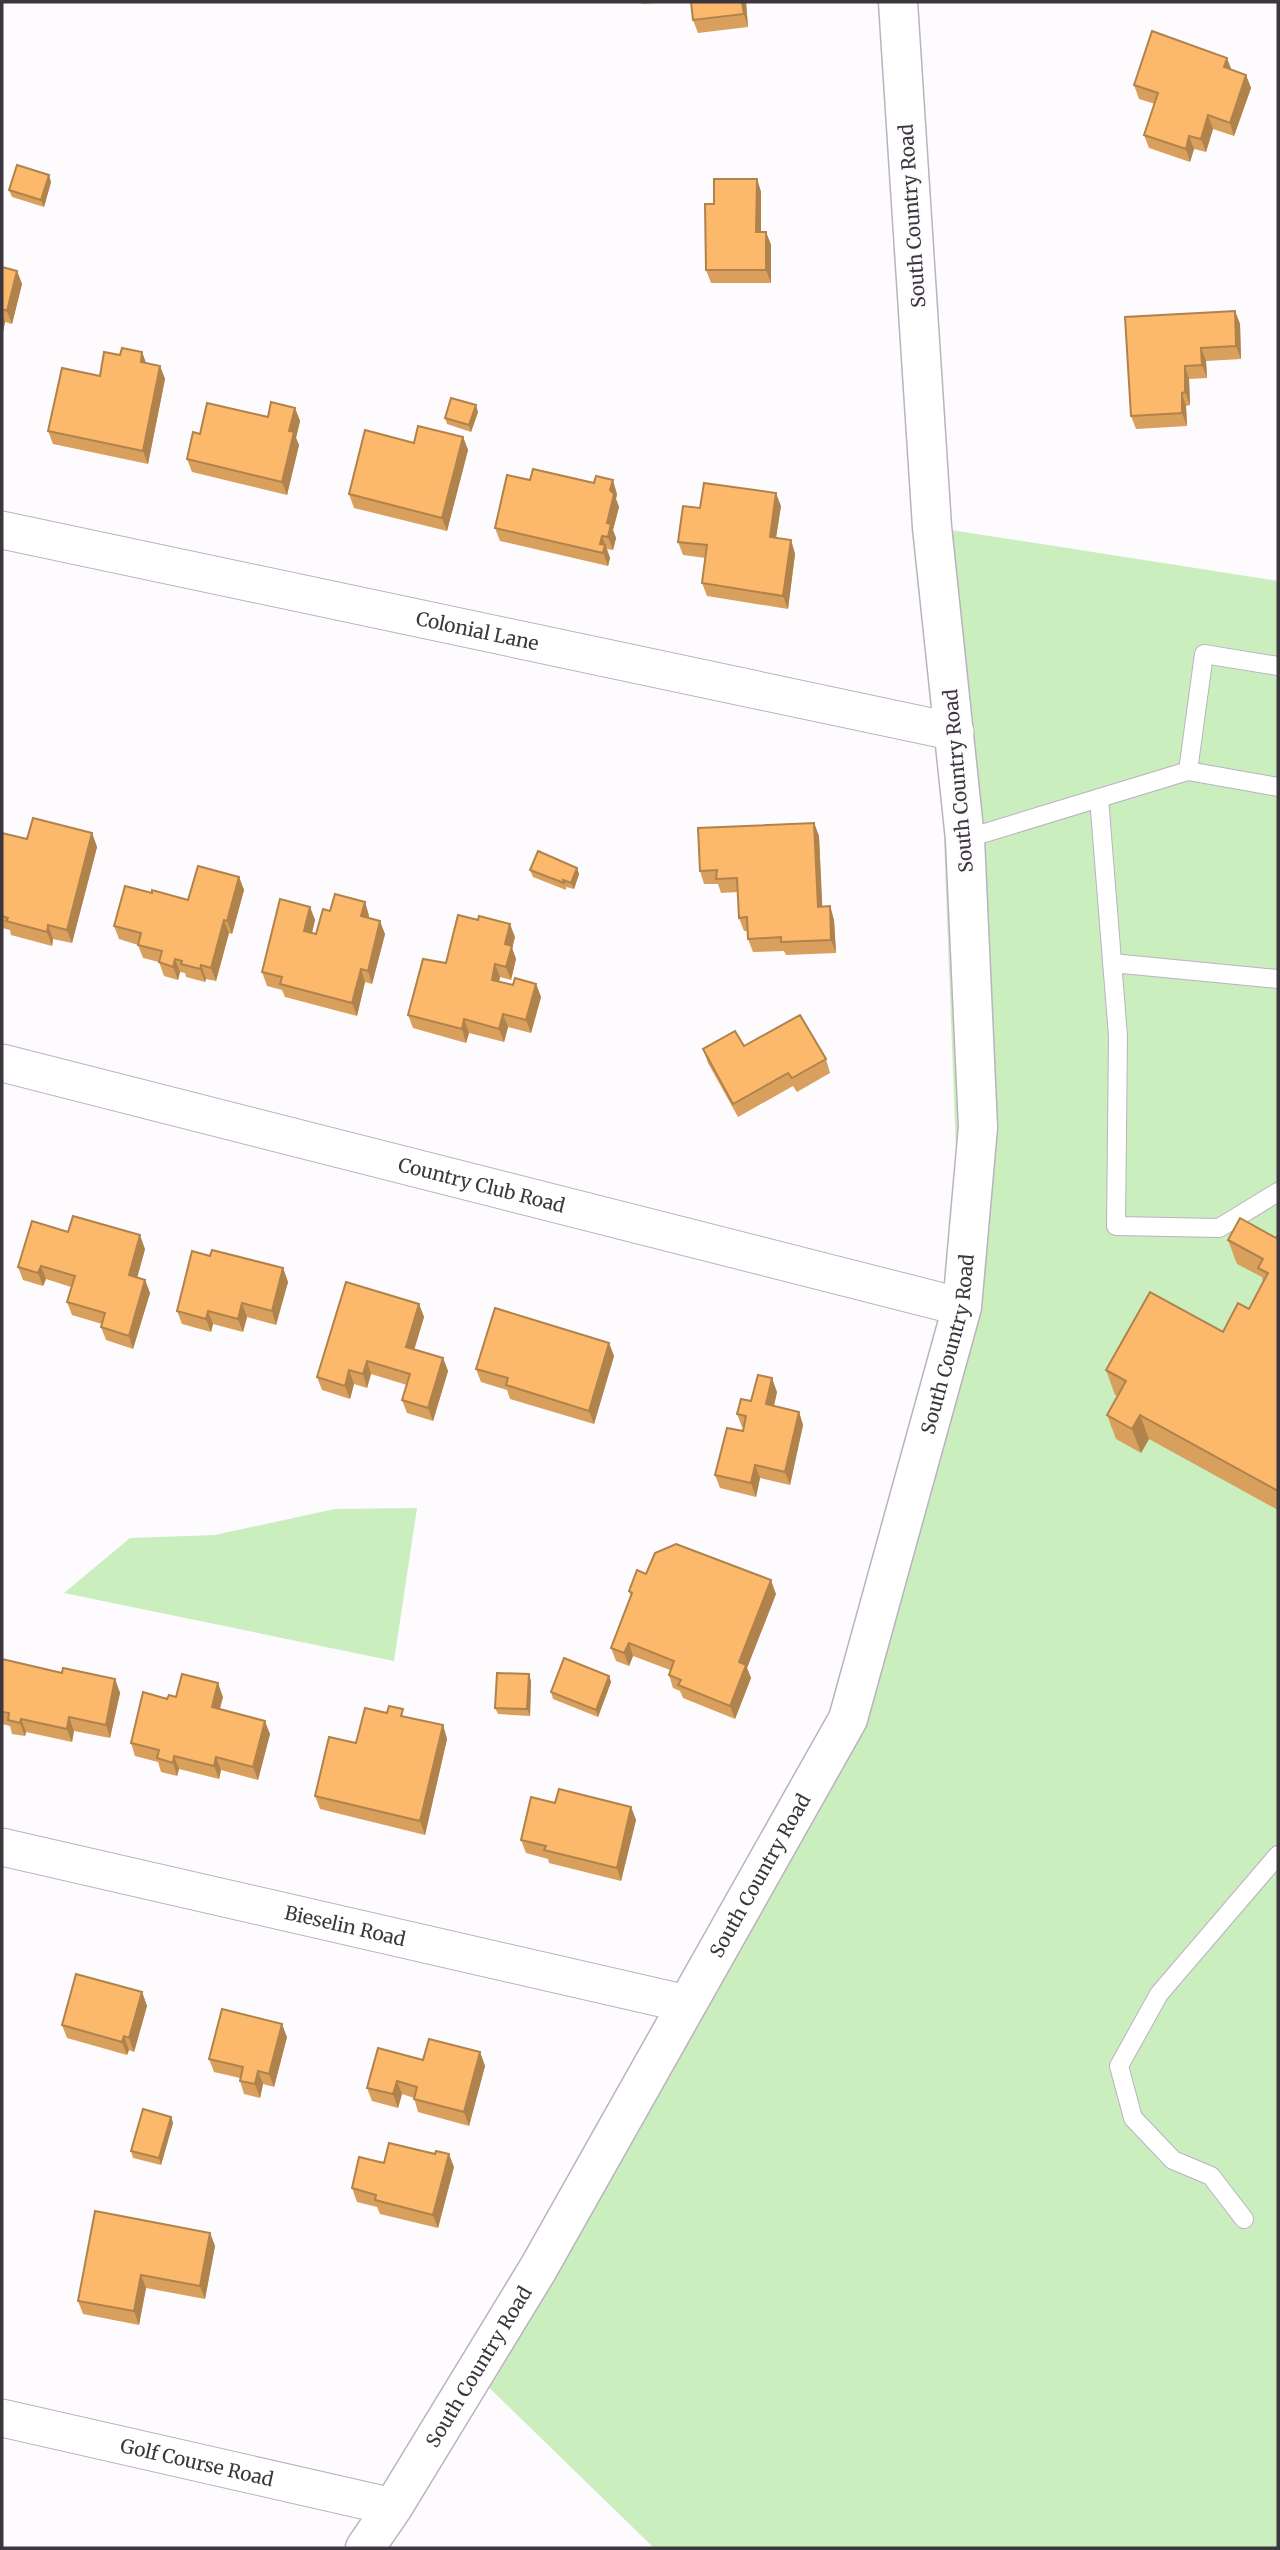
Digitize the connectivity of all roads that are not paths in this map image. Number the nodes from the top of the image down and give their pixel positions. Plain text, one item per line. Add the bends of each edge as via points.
1 (898, 2) edge
2 (2, 530) edge
3 (1278, 666) edge
4 (955, 733) junction
5 (1188, 771) junction
6 (1278, 787) edge
7 (1098, 798) junction
8 (965, 839) junction
9 (1112, 963) junction
10 (1278, 979) edge
11 (2, 1063) edge
12 (1278, 1192) edge
13 (962, 1307) junction
14 (2, 1847) edge
15 (1278, 1855) edge
16 (687, 2004) junction
17 (1244, 2219) dead end
18 (2, 2418) edge
19 (393, 2507) junction
20 (365, 2548) edge

1 - 4 main road, South Country Road via 932,527
2 - 4 street, Colonial Lane
3 - 5 lane via 1204,654
4 - 8 main road, South Country Road
5 - 6 lane
5 - 7 lane
7 - 8 lane
7 - 9 lane
8 - 13 main road, South Country Road via 978,1127
9 - 10 lane
9 - 12 lane via 1118,1036 1116,1226 1219,1228
11 - 13 street, Country Club Road
13 - 16 main road, South Country Road via 848,1718
14 - 16 street, Bieselin Road
15 - 17 lane via 1159,1994 1119,2066 1132,2118 1173,2160 1211,2176
16 - 19 main road, South Country Road via 538,2269
18 - 19 street, Golf Course Road
19 - 20 main road, South Country Road

